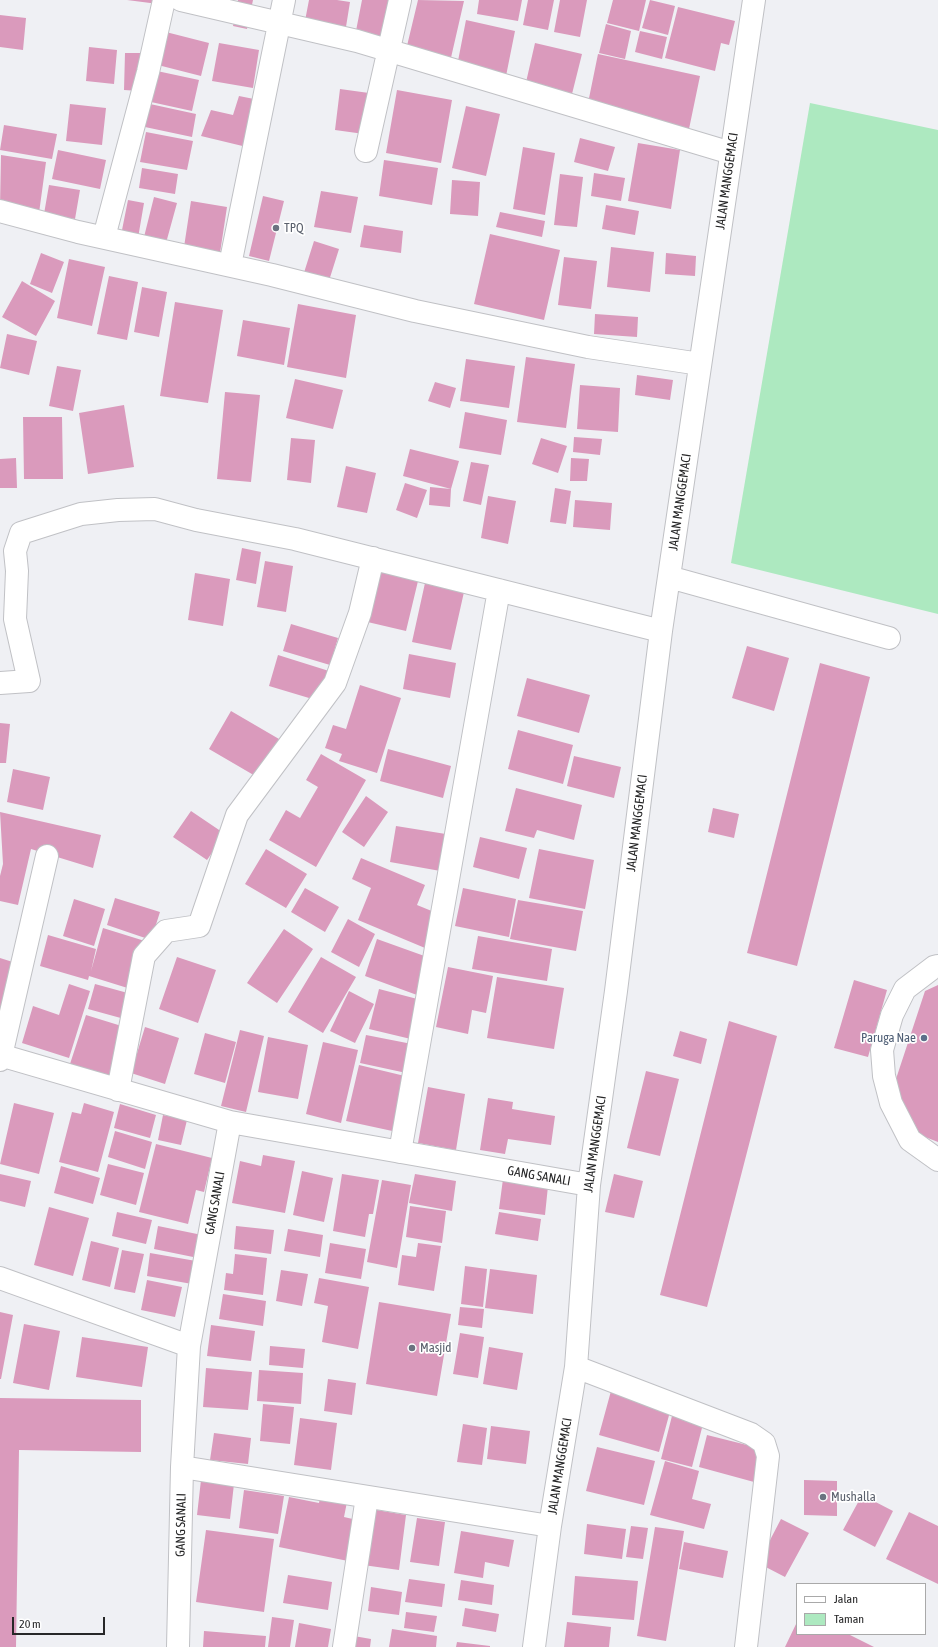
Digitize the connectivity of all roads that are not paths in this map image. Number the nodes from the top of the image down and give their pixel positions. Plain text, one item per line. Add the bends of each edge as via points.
1 (164, 0) edge
2 (180, 0) edge
3 (284, 0) edge
4 (400, 0) edge
5 (754, 0) edge
6 (279, 23) junction
7 (389, 50) junction
8 (366, 151) dead end
9 (731, 153) junction
10 (0, 211) edge
11 (104, 237) junction
12 (230, 266) junction
13 (700, 364) junction
14 (373, 558) junction
15 (669, 577) junction
16 (499, 590) junction
17 (661, 631) junction
18 (889, 638) dead end
19 (0, 683) edge
20 (47, 856) dead end
21 (938, 966) edge
22 (0, 1057) edge
23 (118, 1090) junction
24 (230, 1122) junction
25 (400, 1152) junction
26 (938, 1160) edge
27 (589, 1185) junction
28 (0, 1278) edge
29 (189, 1346) junction
30 (576, 1367) junction
31 (182, 1467) junction
32 (367, 1497) junction
33 (550, 1526) junction
34 (178, 1647) edge
35 (344, 1647) edge
36 (534, 1647) edge
37 (746, 1647) edge

1 - 11 street via 148,72
2 - 6 street
3 - 6 street
4 - 7 street
5 - 9 street, JALAN MANGGEMACI
6 - 7 street
6 - 12 street
7 - 8 street
7 - 9 street
9 - 13 street, JALAN MANGGEMACI
10 - 11 street
11 - 12 street
12 - 13 street via 414,311 588,347
13 - 15 street, JALAN MANGGEMACI
14 - 16 street
14 - 19 street via 155,509 81,514 63,518 21,534 15,551 15,619 29,681
14 - 23 street via 360,613 335,683 237,815 199,926 166,932 144,956
15 - 17 street, JALAN MANGGEMACI
15 - 18 street
16 - 17 street
16 - 25 street
17 - 27 street, JALAN MANGGEMACI
20 - 22 street
21 - 26 street via 905,989 892,1015 882,1050 884,1076 891,1103 910,1140
22 - 23 street
23 - 24 street
24 - 25 street, GANG SANALI
24 - 29 street, GANG SANALI
25 - 27 street, GANG SANALI
27 - 30 street, JALAN MANGGEMACI
28 - 29 street
29 - 31 street, GANG SANALI
30 - 33 street, JALAN MANGGEMACI
30 - 37 street via 751,1434 764,1443 768,1456
31 - 32 street
31 - 34 street, GANG SANALI
32 - 33 street
32 - 35 street
33 - 36 street, JALAN MANGGEMACI

